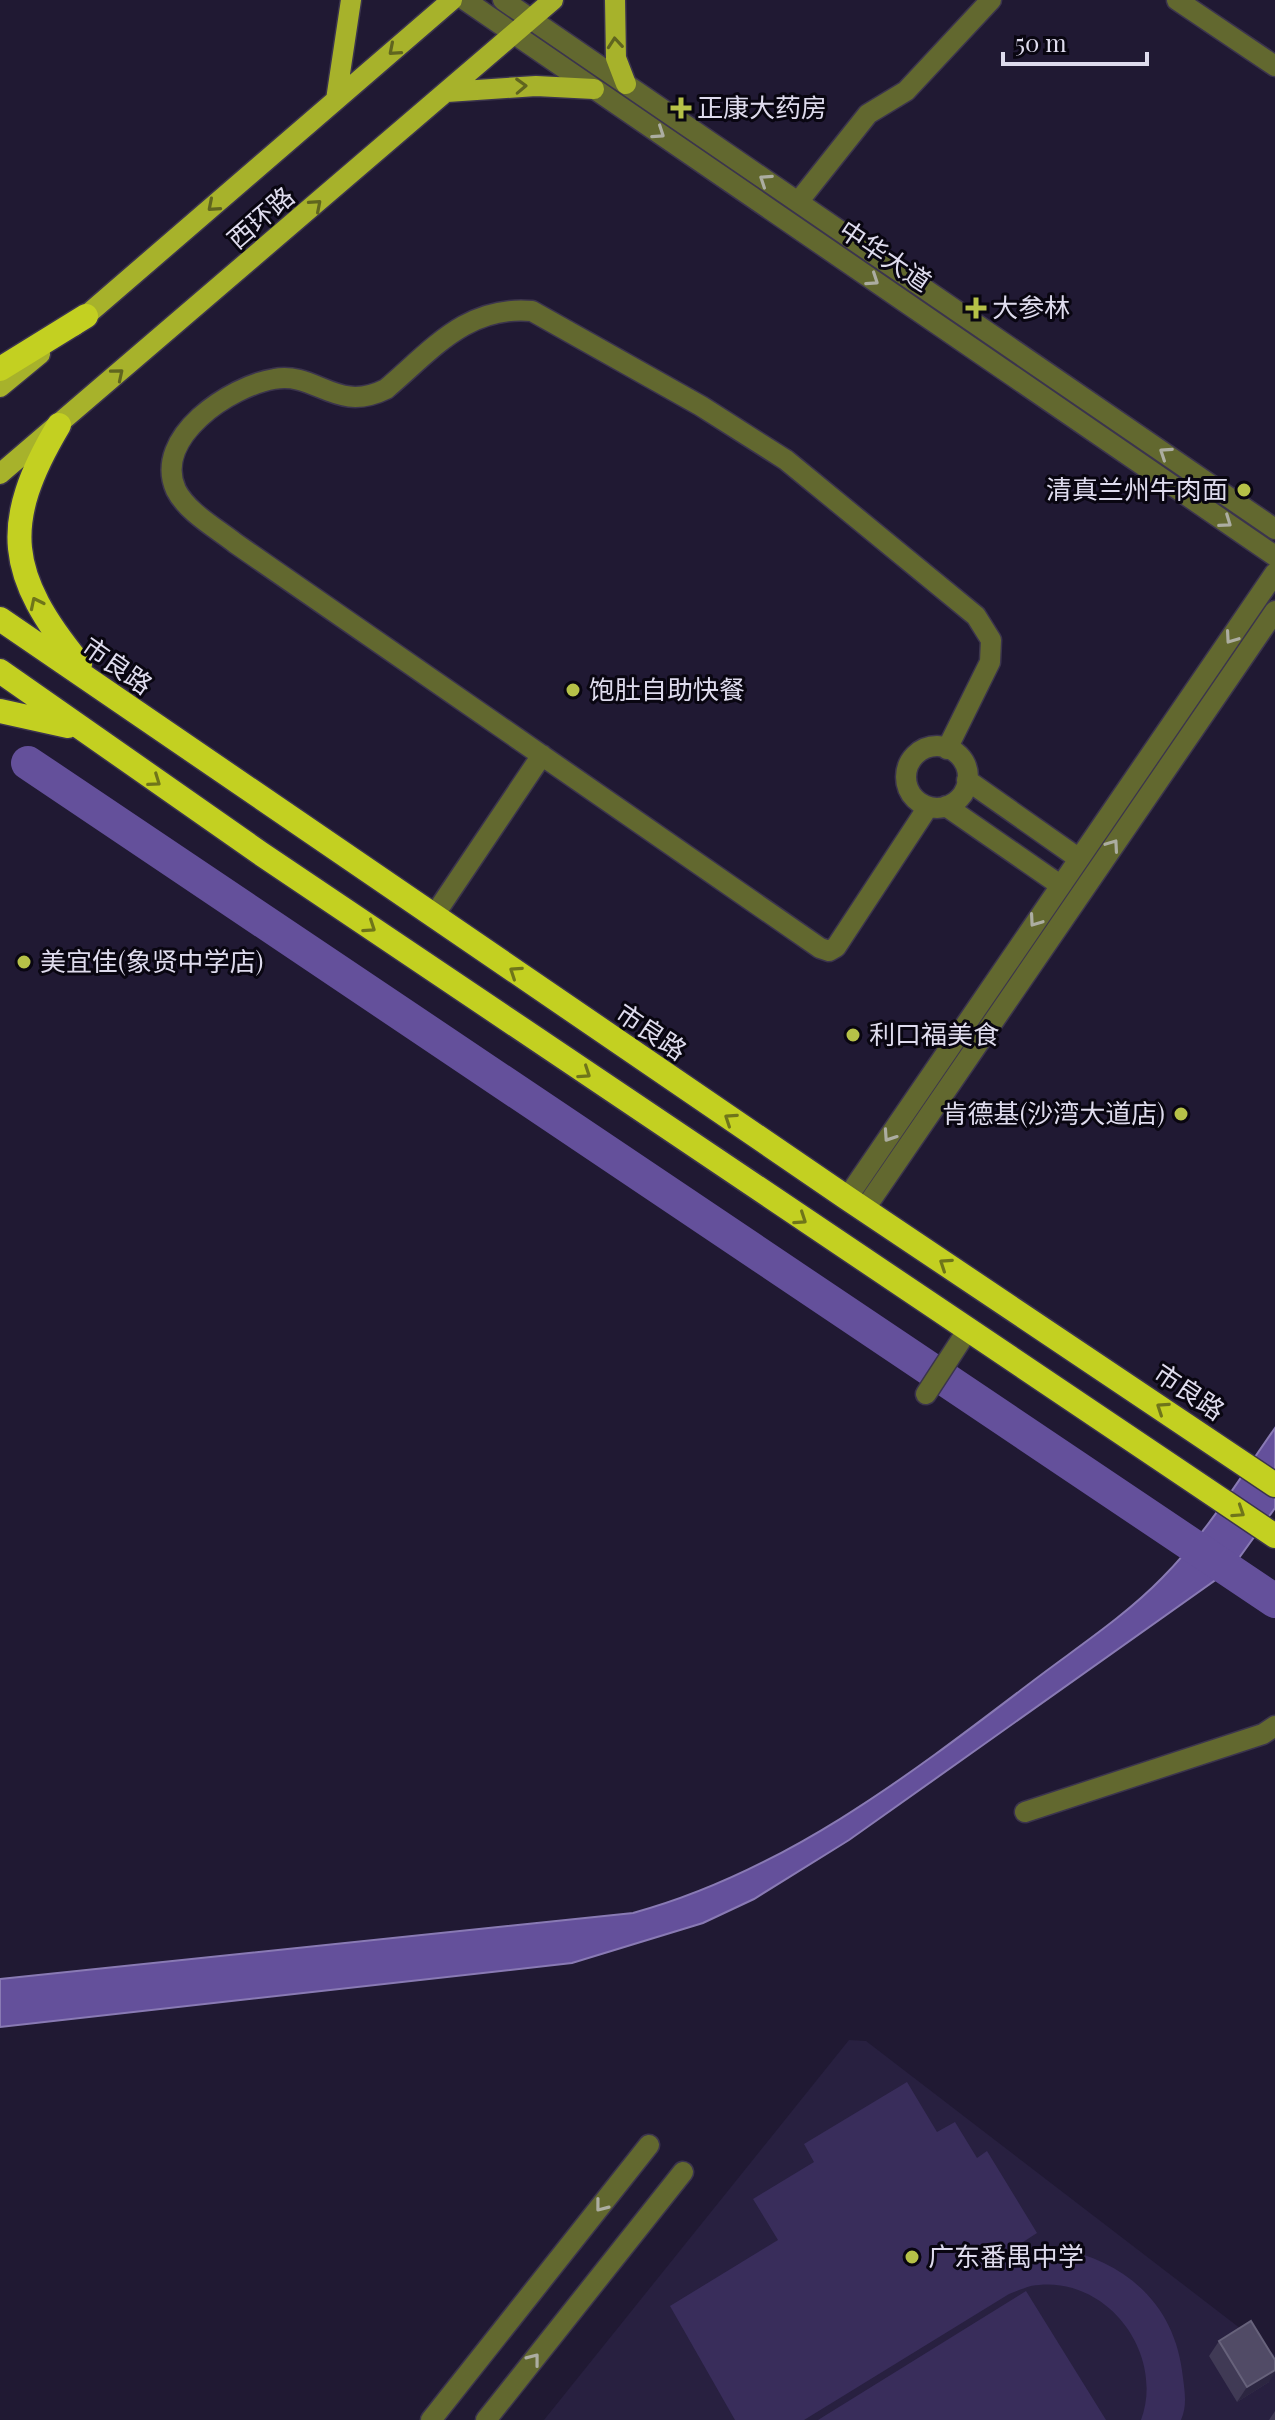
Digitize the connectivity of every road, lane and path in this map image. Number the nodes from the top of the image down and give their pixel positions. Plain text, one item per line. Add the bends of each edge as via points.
1 (351, 0) edge
2 (452, 0) edge
3 (465, 0) edge
4 (503, 0) edge
5 (553, 0) edge
6 (615, 0) edge
7 (991, 0) edge
8 (1177, 0) edge
9 (531, 19) junction
10 (514, 34) junction
11 (1275, 66) edge
12 (626, 84) junction
13 (594, 89) junction
14 (447, 92) junction
15 (336, 100) junction
16 (798, 202) junction
17 (86, 316) junction
18 (0, 369) edge
19 (0, 387) edge
20 (59, 425) junction
21 (0, 474) edge
22 (1275, 529) edge
23 (1275, 556) edge
24 (1275, 573) edge
25 (1275, 611) edge
26 (0, 619) edge
27 (0, 671) edge
28 (99, 688) junction
29 (0, 711) edge
30 (136, 713) junction
31 (102, 742) junction
32 (947, 749) junction
33 (542, 755) junction
34 (967, 780) junction
35 (937, 806) junction
36 (1078, 858) junction
37 (1060, 885) junction
38 (433, 917) junction
39 (855, 1204) junction
40 (962, 1339) junction
41 (926, 1394) dead end
42 (1275, 1485) edge
43 (1275, 1536) edge
44 (1275, 1726) edge
45 (1025, 1812) dead end
46 (649, 2145) dead end
47 (683, 2172) dead end
48 (431, 2420) edge
49 (486, 2420) edge

1 - 15 main road
2 -> 15 main road, 西环路
3 - 10 street, 中华大道
4 - 9 street, 中华大道
5 - 9 main road, 西环路
12 -> 6 main road via 616,58
7 - 16 street via 906,91 868,114
8 - 11 street
9 - 10 main road, 西环路
9 - 12 street, 中华大道
10 - 13 street, 中华大道
10 - 14 main road, 西环路
16 -> 12 street, 中华大道
14 -> 13 main road via 523,86
13 -> 23 street, 中华大道
20 -> 14 main road, 西环路
15 -> 17 main road, 西环路
22 -> 16 street, 中华大道
17 - 18 highway
17 - 19 main road, 西环路
20 - 21 main road, 西环路
28 -> 20 highway via 40,613 17,550 24,490 35,461
24 -> 36 street
39 -> 25 street
26 - 28 highway, 市良路
27 - 31 highway
28 - 30 highway, 市良路
29 - 31 highway via 55,721
30 - 31 highway
30 - 38 highway, 市良路
31 -> 40 highway
32 - 33 street via 990,662 991,640 976,616 786,460 532,311 508,309 479,316 373,395 353,399 277,378 235,390 191,427 175,451 172,475 184,502 235,543
32 - 34 street via 964,763
32 - 35 street via 923,749 909,764 907,784 918,802
33 - 35 street via 829,951
33 - 38 street
34 - 35 street via 961,797
34 - 36 street
35 - 37 street
36 - 37 street
37 -> 39 street
39 -> 38 highway, 市良路
42 -> 39 highway, 市良路
40 - 41 street
40 -> 43 highway
44 - 45 street
46 -> 48 street
49 -> 47 street

